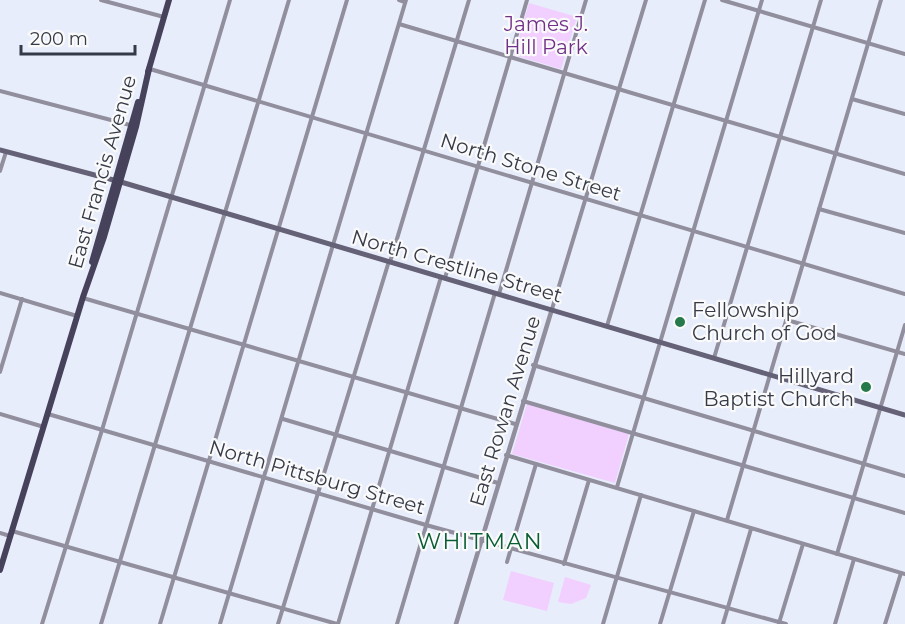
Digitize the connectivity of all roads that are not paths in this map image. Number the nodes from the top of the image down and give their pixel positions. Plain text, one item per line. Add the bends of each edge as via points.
1 (101, 0) edge
2 (170, 0) edge
3 (230, 0) edge
4 (289, 0) edge
5 (347, 0) edge
6 (399, 0) edge
7 (469, 0) edge
8 (527, 0) edge
9 (586, 0) edge
10 (646, 0) edge
11 (705, 0) edge
12 (722, 0) edge
13 (762, 0) edge
14 (821, 0) edge
15 (881, 0) edge
16 (406, 1) edge
17 (759, 11) junction
18 (165, 17) junction
19 (399, 24) junction
20 (813, 27) junction
21 (456, 41) junction
22 (868, 44) junction
23 (905, 54) edge
24 (511, 57) junction
25 (149, 69) junction
26 (565, 73) junction
27 (204, 86) junction
28 (619, 89) junction
29 (0, 91) edge
30 (852, 99) junction
31 (258, 102) junction
32 (674, 105) junction
33 (905, 114) edge
34 (312, 118) junction
35 (726, 121) junction
36 (130, 125) junction
37 (367, 134) junction
38 (780, 136) junction
39 (3, 151) edge
40 (424, 151) junction
41 (836, 153) junction
42 (477, 167) junction
43 (0, 171) edge
44 (905, 174) edge
45 (117, 181) junction
46 (532, 183) junction
47 (172, 197) junction
48 (586, 199) junction
49 (819, 208) junction
50 (226, 213) junction
51 (640, 215) junction
52 (280, 229) junction
53 (693, 231) junction
54 (905, 233) edge
55 (334, 245) junction
56 (748, 248) junction
57 (389, 261) junction
58 (803, 264) junction
59 (443, 277) junction
60 (0, 293) edge
61 (497, 293) junction
62 (905, 294) edge
63 (82, 297) junction
64 (22, 299) junction
65 (552, 309) junction
66 (137, 314) junction
67 (77, 316) junction
68 (787, 320) junction
69 (905, 325) edge
70 (607, 326) junction
71 (192, 329) junction
72 (660, 342) junction
73 (246, 345) junction
74 (897, 352) junction
75 (905, 354) edge
76 (714, 358) junction
77 (299, 361) junction
78 (533, 365) junction
79 (0, 372) edge
80 (770, 375) junction
81 (352, 377) junction
82 (407, 393) junction
83 (644, 397) junction
84 (522, 400) junction
85 (880, 408) junction
86 (461, 409) junction
87 (0, 414) edge
88 (48, 414) junction
89 (905, 415) edge
90 (282, 419) junction
91 (515, 424) junction
92 (44, 427) junction
93 (102, 430) junction
94 (754, 431) junction
95 (633, 433) junction
96 (335, 435) junction
97 (157, 446) junction
98 (390, 451) junction
99 (506, 455) junction
100 (211, 461) junction
101 (863, 463) junction
102 (536, 464) junction
103 (743, 466) junction
104 (444, 467) junction
105 (905, 476) edge
106 (265, 477) junction
107 (589, 480) junction
108 (498, 483) junction
109 (617, 487) junction
110 (318, 493) junction
111 (641, 495) junction
112 (854, 498) junction
113 (372, 509) junction
114 (694, 511) junction
115 (905, 513) edge
116 (727, 520) junction
117 (426, 525) junction
118 (751, 529) junction
119 (0, 533) edge
120 (11, 533) junction
121 (481, 540) junction
122 (803, 544) junction
123 (66, 546) junction
124 (511, 549) junction
125 (837, 554) junction
126 (854, 559) junction
127 (121, 562) junction
128 (507, 562) dead end
129 (564, 564) junction
130 (0, 570) edge
131 (903, 574) edge
132 (175, 577) junction
133 (617, 578) junction
134 (669, 592) junction
135 (230, 593) junction
136 (728, 608) junction
137 (283, 609) junction
138 (779, 623) edge
139 (42, 624) edge
140 (101, 624) edge
141 (160, 624) edge
142 (220, 624) edge
143 (278, 624) edge
144 (338, 624) edge
145 (397, 624) edge
146 (456, 624) edge
147 (603, 624) edge
148 (660, 624) edge
149 (723, 624) edge
150 (786, 624) edge
151 (835, 624) edge
152 (885, 624) edge

1 - 18 street
2 - 18 main road, East Francis Avenue
3 - 27 street
4 - 31 street
5 - 34 street
6 - 16 street
7 - 21 street
8 - 24 street
9 - 26 street
10 - 28 street, East Rowan Avenue
11 - 32 street
12 - 17 street
13 - 17 street
14 - 20 street
15 - 22 street
16 - 19 street
17 - 20 street
17 - 35 street
18 - 25 main road, East Francis Avenue
19 - 21 street
19 - 37 street
20 - 22 street
20 - 38 street
21 - 24 street
21 - 40 street
22 - 23 street
22 - 30 street
24 - 26 street
24 - 42 street
25 - 27 street, North Stone Street
25 - 36 main road, East Francis Avenue
25 - 45 main road, East Francis Avenue
26 - 28 street
26 - 46 street
27 - 31 street, North Stone Street
27 - 47 street
28 - 32 street
28 - 48 street, East Rowan Avenue
29 - 36 street
30 - 33 street
30 - 41 street
31 - 34 street, North Stone Street
31 - 50 street
32 - 35 street
32 - 51 street
34 - 37 street, North Stone Street
34 - 52 street
35 - 38 street
35 - 53 street
36 - 45 main road, East Francis Avenue
37 - 40 street, North Stone Street
37 - 55 street
38 - 41 street
38 - 56 street
39 - 43 street
39 - 45 main road, North Crestline Street
40 - 42 street, North Stone Street
40 - 57 street
41 - 44 street
41 - 49 street
42 - 46 street, North Stone Street
42 - 59 street
45 - 47 main road, North Crestline Street
45 - 63 main road, East Francis Avenue
46 - 48 street, North Stone Street
46 - 61 street
47 - 50 main road, North Crestline Street
47 - 66 street
48 - 51 street, North Stone Street
48 - 65 street, East Rowan Avenue
49 - 54 street
49 - 58 street
50 - 52 main road, North Crestline Street
50 - 71 street
51 - 53 street, North Stone Street
51 - 70 street
52 - 55 main road, North Crestline Street
52 - 73 street
53 - 56 street, North Stone Street
53 - 72 street
55 - 57 main road, North Crestline Street
55 - 77 street
56 - 58 street, North Stone Street
56 - 76 street
57 - 59 main road, North Crestline Street
57 - 81 street
58 - 62 street, North Stone Street
58 - 68 street
59 - 61 main road, North Crestline Street
59 - 82 street
60 - 64 street
61 - 65 main road, North Crestline Street
61 - 86 street
63 - 66 street
63 - 67 main road, East Francis Avenue
64 - 67 street
64 - 79 street
65 - 70 main road, North Crestline Street
65 - 78 street, East Rowan Avenue
66 - 71 street
66 - 93 street
67 - 88 main road, East Francis Avenue
68 - 74 street
68 - 80 street
69 - 74 street
70 - 72 main road, North Crestline Street
71 - 73 street
71 - 97 street
72 - 76 main road, North Crestline Street
72 - 83 street
73 - 77 street
73 - 100 street
74 - 75 street
74 - 85 street
76 - 80 main road, North Crestline Street
77 - 81 street
77 - 90 street
78 - 83 street
78 - 84 street, East Rowan Avenue
80 - 85 main road, North Crestline Street
80 - 94 street
81 - 82 street
81 - 96 street
82 - 86 street
82 - 98 street
83 - 94 street
83 - 95 street
84 - 91 street, East Rowan Avenue
84 - 95 street
85 - 89 main road, North Crestline Street
85 - 101 street
86 - 91 street
86 - 104 street
87 - 92 street
88 - 92 main road, East Francis Avenue
88 - 93 street, North Pittsburg Street
90 - 96 street
90 - 106 street
91 - 99 street, East Rowan Avenue
92 - 120 main road, East Francis Avenue
93 - 97 street, North Pittsburg Street
93 - 123 street
94 - 101 street
94 - 103 street
95 - 103 street
95 - 109 street
96 - 98 street
96 - 110 street
97 - 100 street, North Pittsburg Street
97 - 127 street
98 - 104 street
98 - 113 street
99 - 102 street
99 - 108 street, East Rowan Avenue
100 - 106 street, North Pittsburg Street
100 - 132 street
101 - 105 street
101 - 112 street
102 - 107 street
102 - 124 street
103 - 112 street
103 - 116 street
104 - 108 street
104 - 117 street
106 - 110 street, North Pittsburg Street
106 - 135 street
107 - 109 street
107 - 129 street
108 - 121 street, East Rowan Avenue
109 - 111 street
110 - 113 street, North Pittsburg Street
110 - 137 street
111 - 114 street
111 - 133 street
112 - 115 street
112 - 125 street
113 - 117 street, North Pittsburg Street
113 - 144 street
114 - 116 street
114 - 134 street
116 - 118 street
117 - 121 street, North Pittsburg Street
117 - 145 street
118 - 122 street
118 - 136 street
119 - 120 street
120 - 123 street
120 - 130 main road, East Francis Avenue
121 - 124 street, North Pittsburg Street
121 - 146 street, East Rowan Avenue
122 - 125 street
122 - 138 street
123 - 127 street
123 - 139 street
124 - 128 street
124 - 129 street, North Pittsburg Street
125 - 126 street
126 - 131 street
126 - 151 street
127 - 132 street
127 - 140 street
129 - 133 street, North Pittsburg Street
131 - 152 street
132 - 135 street
132 - 141 street
133 - 134 street, North Pittsburg Street
133 - 147 street
134 - 136 street, North Pittsburg Street
134 - 148 street
135 - 137 street
135 - 142 street
136 - 138 street, North Pittsburg Street
136 - 149 street
137 - 143 street
137 - 144 street
138 - 150 street, North Pittsburg Street

